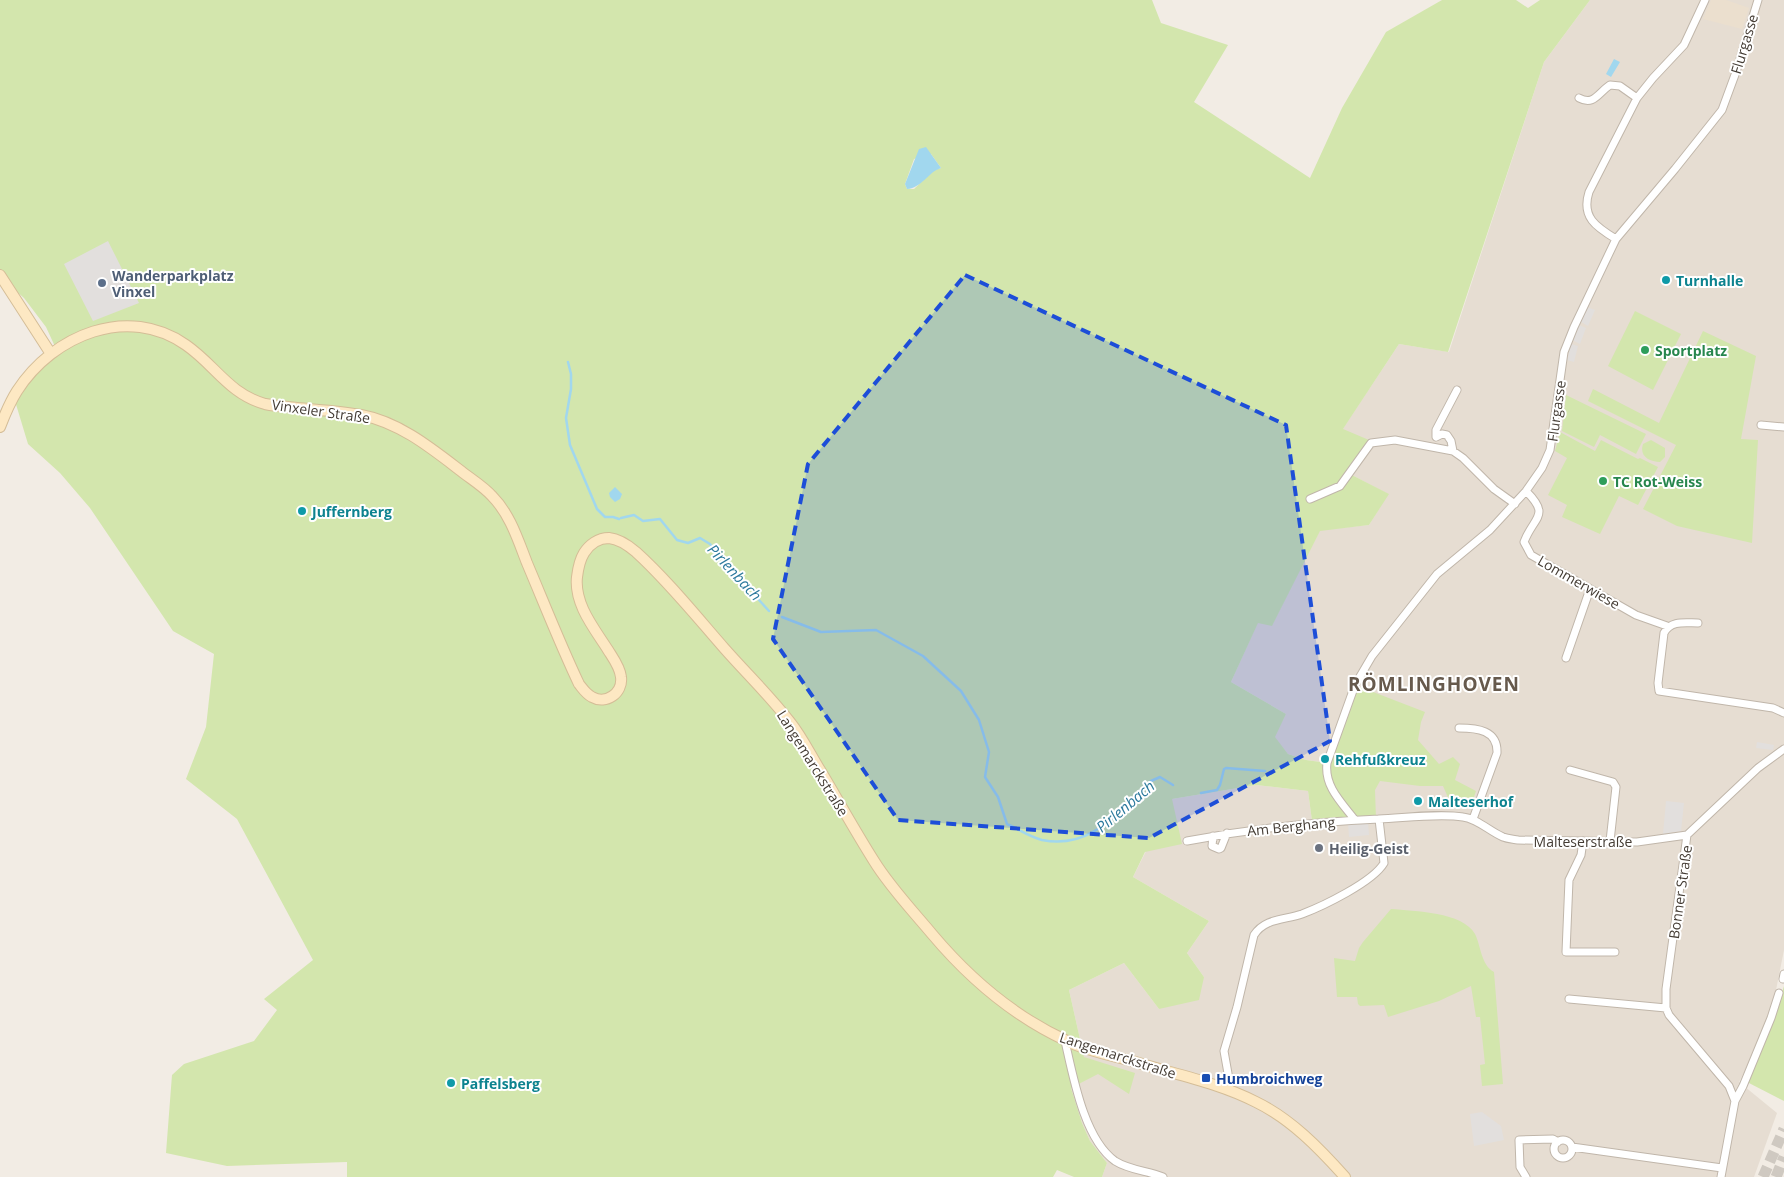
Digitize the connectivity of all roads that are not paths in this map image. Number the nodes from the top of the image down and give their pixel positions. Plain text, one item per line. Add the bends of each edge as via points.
1 (1705, 0) edge
2 (1758, 0) edge
3 (1579, 98) dead end
4 (1637, 98) junction
5 (1616, 239) junction
6 (0, 275) edge
7 (52, 354) junction
8 (1457, 390) dead end
9 (1761, 425) dead end
10 (0, 427) edge
11 (1784, 427) edge
12 (1436, 437) junction
13 (1436, 446) junction
14 (1453, 451) junction
15 (1526, 491) junction
16 (1310, 499) dead end
17 (1515, 504) junction
18 (516, 535) joint
19 (1590, 589) junction
20 (1698, 623) dead end
21 (1667, 626) junction
22 (1566, 658) dead end
23 (1784, 712) edge
24 (1459, 728) dead end
25 (1784, 749) edge
26 (1570, 770) dead end
27 (1379, 819) junction
28 (1473, 819) junction
29 (1355, 820) junction
30 (1227, 833) junction
31 (1688, 835) junction
32 (1213, 836) junction
33 (1187, 841) dead end
34 (1583, 841) junction
35 (1610, 841) junction
36 (1616, 952) dead end
37 (1779, 993) dead end
38 (1569, 999) dead end
39 (1666, 1008) junction
40 (1066, 1040) junction
41 (1229, 1090) junction
42 (1735, 1101) junction
43 (1558, 1142) junction
44 (1572, 1148) junction
45 (1722, 1168) junction
46 (1163, 1177) edge
47 (1345, 1177) edge
48 (1526, 1177) edge
49 (1721, 1177) edge

1 - 4 street via 1684,45
2 - 5 street, Flurgasse via 1722,110
3 - 4 street via 1592,101 1610,85 1620,86
4 - 5 street via 1586,202 1590,218
5 - 15 street, Flurgasse via 1564,352 1550,450
6 - 7 main road
7 - 10 main road, Vinxeler Straße via 34,369 18,390
7 - 18 main road, Vinxeler Straße via 82,335 109,327 142,327 172,336 202,357 240,393 265,404 362,415 392,425 439,455 492,496
8 - 12 street via 1436,430
9 - 11 street
12 - 13 street
12 - 14 street via 1447,435
13 - 14 street
13 - 16 street via 1394,440 1371,443 1340,486
14 - 17 street
15 - 17 street, Flurgasse
15 - 19 street, Lommerwiese via 1539,508 1524,542 1530,554
17 - 29 street, Flurgasse via 1490,530 1437,574 1355,685 1326,771 1332,791
18 - 40 main road, Langemarckstraße via 579,684 590,696 611,698 621,685 617,664 586,616 576,584 581,558 588,546 608,538 621,541 635,552 792,724 876,864 958,964 1004,1004
19 - 21 street, Lommerwiese via 1636,615
19 - 22 street
20 - 21 street, Lommerwiese
21 - 23 street via 1659,691
24 - 28 street via 1476,728 1497,743
25 - 31 street via 1758,768
26 - 35 street via 1613,782 1616,787
27 - 28 street, Malteserstraße via 1462,816
27 - 29 street, Malteserstraße
27 - 41 street via 1384,863 1380,869 1325,904 1300,915 1268,922 1254,935 1224,1051
28 - 34 street, Malteserstraße via 1504,837 1518,840
29 - 30 street, Am Berghang
30 - 32 street, Am Berghang
30 - 32 street, Am Berghang via 1218,849 1212,846
31 - 35 street, Malteserstraße via 1637,842
31 - 39 street, Bonner Straße
32 - 33 street, Am Berghang
34 - 35 street, Malteserstraße
34 - 36 street via 1569,880 1566,952
37 - 42 street
38 - 39 street
39 - 42 street via 1728,1086
40 - 41 main road, Langemarckstraße
40 - 46 street via 1089,1125 1102,1145 1117,1162
41 - 47 main road, Langemarckstraße via 1289,1122 1314,1143
42 - 45 street
43 - 44 street via 1566,1141
43 - 44 street via 1554,1150 1559,1157 1569,1155
43 - 48 street via 1553,1139 1519,1140 1520,1167
44 - 45 street
45 - 49 street

